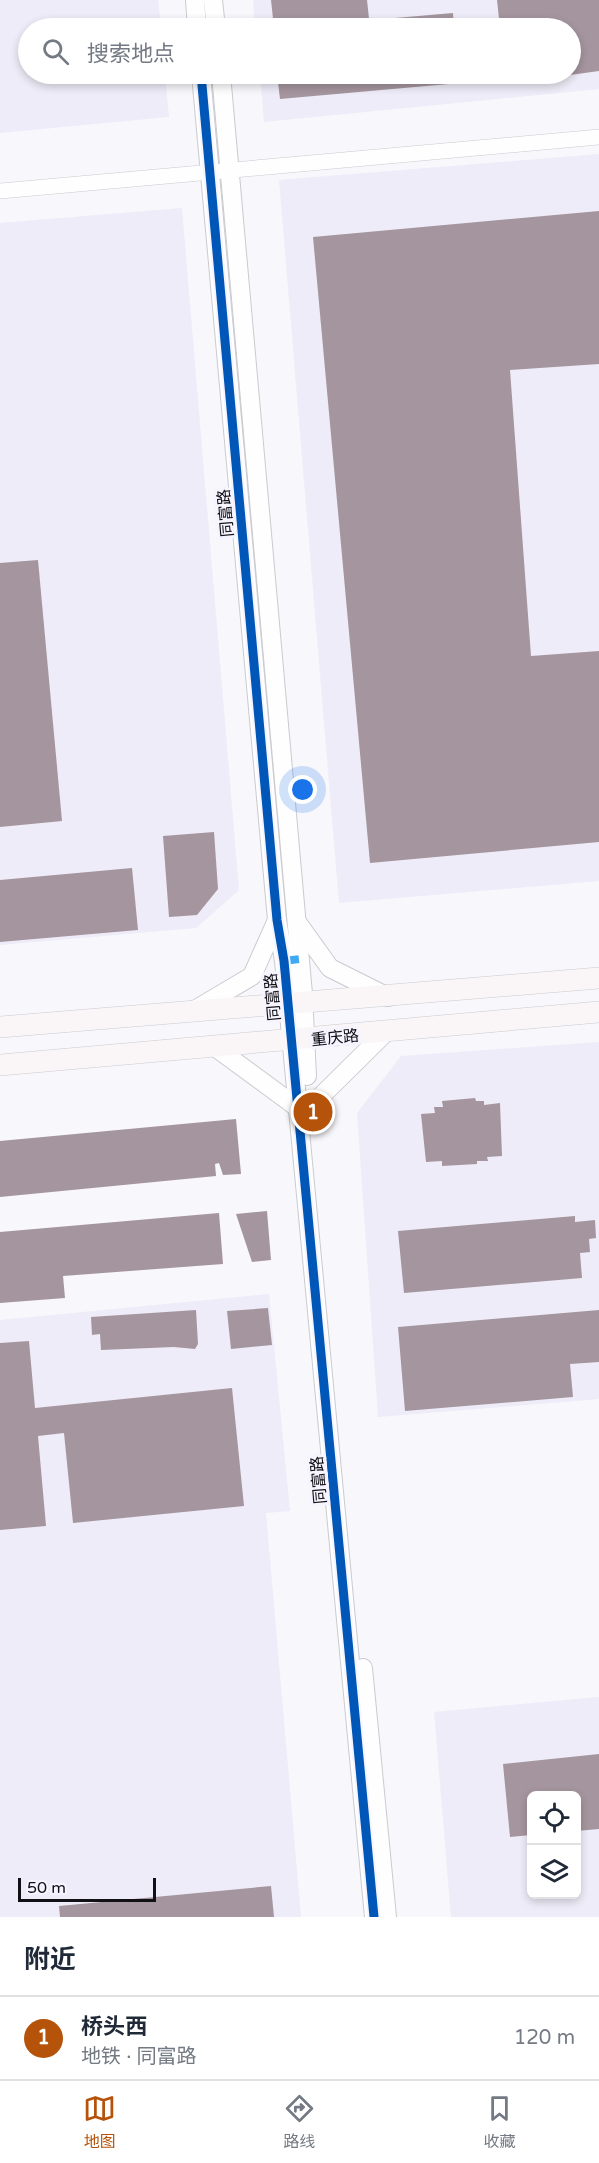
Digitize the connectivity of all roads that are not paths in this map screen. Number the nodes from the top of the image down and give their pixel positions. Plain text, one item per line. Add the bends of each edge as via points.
1 (195, 0) edge
2 (213, 0) edge
3 (196, 18) edge
4 (215, 18) edge
5 (202, 84) edge
6 (221, 84) edge
7 (599, 137) edge
8 (231, 170) junction
9 (210, 171) junction
10 (0, 191) edge
11 (277, 920) junction
12 (296, 920) junction
13 (599, 978) edge
14 (388, 997) junction
15 (295, 1002) junction
16 (192, 1012) junction
17 (599, 1012) edge
18 (0, 1027) edge
19 (387, 1031) junction
20 (298, 1040) junction
21 (215, 1047) junction
22 (0, 1065) edge
23 (303, 1108) junction
24 (374, 1917) edge
25 (387, 1917) edge

1 - 3 street
2 - 4 street
5 - 9 street, 同富路
6 - 8 street, 同富路
7 - 8 street
8 - 9 street
8 - 12 street, 同富路
9 - 10 street
9 - 11 street, 同富路
11 - 15 street, 同富路
11 - 16 street via 252,976
12 - 14 street via 330,968
12 - 15 street, 同富路
13 - 14 main road
14 - 15 main road
15 - 16 main road
15 - 20 street, 同富路
16 - 18 main road
17 - 19 main road, 重庆路
19 - 20 main road, 重庆路
19 - 23 street
20 - 21 main road, 重庆路
20 - 23 street, 同富路
21 - 22 main road, 重庆路
21 - 23 street
23 - 24 street, 同富路
23 - 25 street, 同富路

